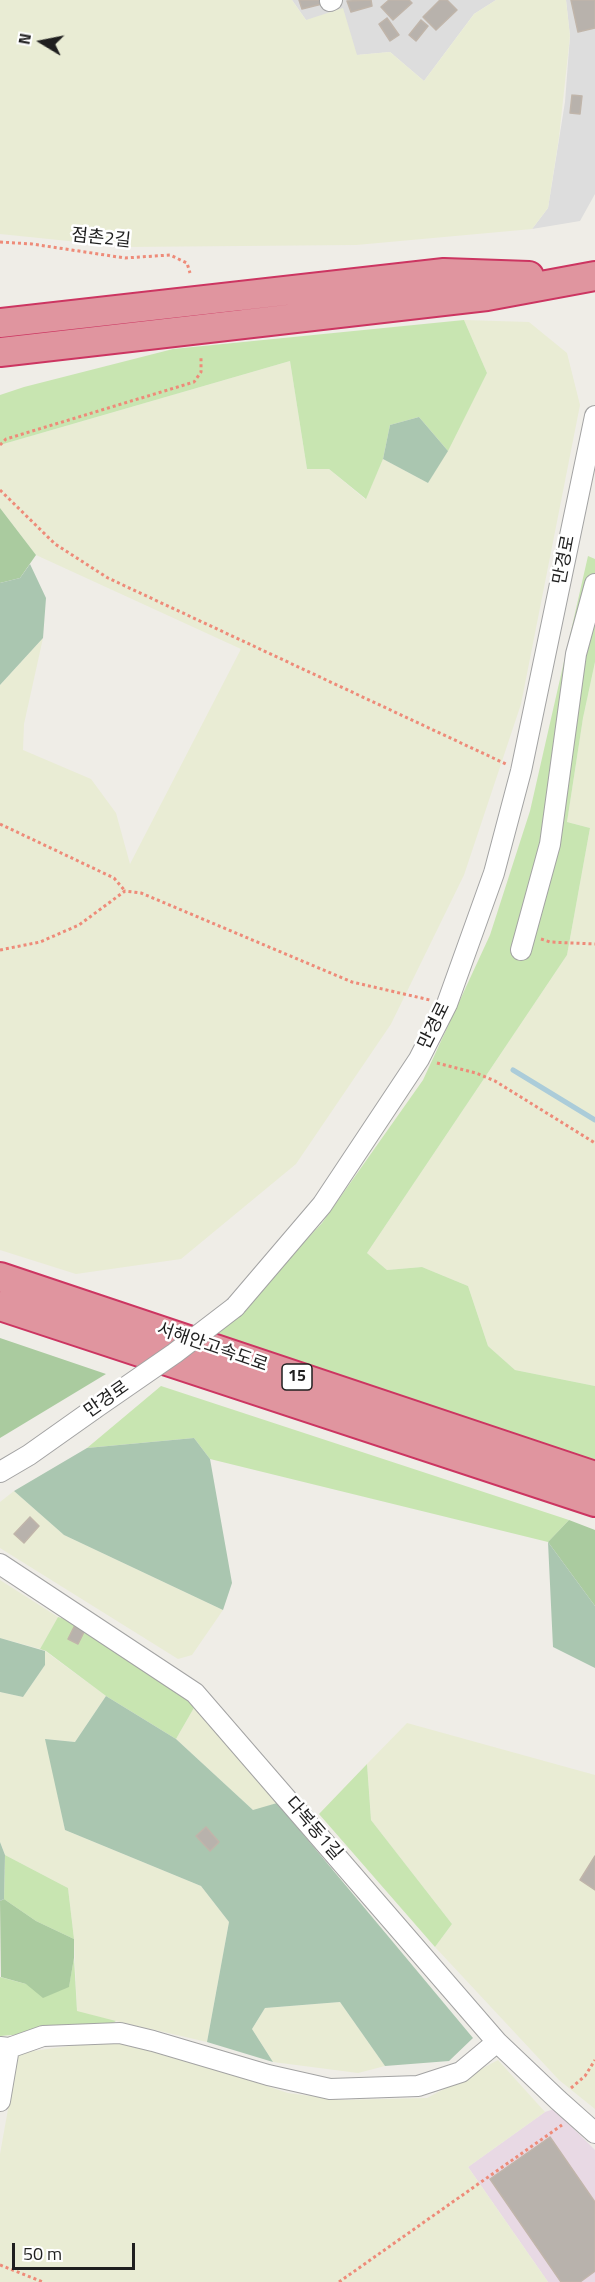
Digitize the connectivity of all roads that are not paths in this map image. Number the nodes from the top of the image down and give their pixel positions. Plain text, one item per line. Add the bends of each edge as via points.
1 (587, 277) edge
2 (0, 323) edge
3 (0, 352) edge
4 (595, 416) edge
5 (591, 448) edge
6 (595, 584) edge
7 (523, 943) road end
8 (0, 1277) edge
9 (0, 1306) edge
10 (0, 1472) edge
11 (595, 1476) edge
12 (595, 1502) edge
13 (0, 1564) edge
14 (497, 2042) junction
15 (4, 2047) edge
16 (0, 2101) edge
17 (595, 2133) edge

1 - 2 highway via 444,273
1 - 3 highway via 487,296
4 - 5 street, 만경로
5 - 10 street, 만경로, bridge via 521,771 494,873 447,1004 419,1059 322,1205 235,1307 175,1353
6 - 7 street via 576,654 550,844
8 - 11 highway, 서해안고속도로 / 15
9 - 12 highway, 서해안고속도로 / 15
13 - 14 street, 다복동1길 via 195,1693
14 - 15 street via 461,2072 418,2086 330,2089 120,2033 43,2036
14 - 17 street, 다복동1길
15 - 16 street

